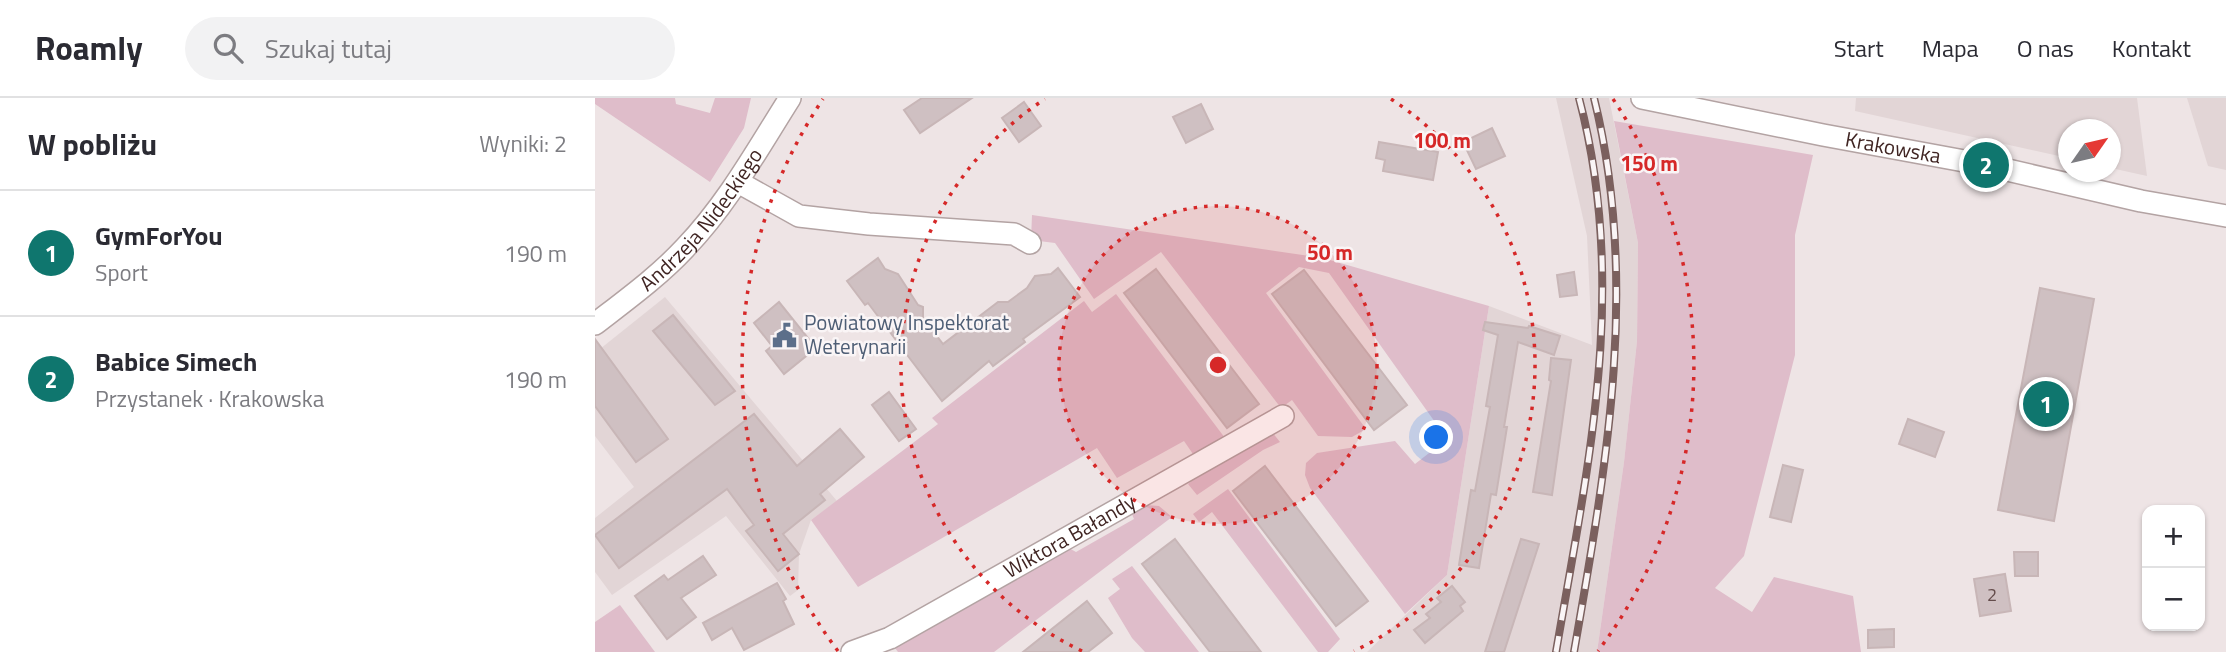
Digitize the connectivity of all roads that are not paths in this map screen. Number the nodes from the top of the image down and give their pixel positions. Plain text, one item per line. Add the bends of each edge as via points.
1 (790, 98) edge
2 (1642, 98) edge
3 (738, 182) junction
4 (2226, 216) edge
5 (1030, 243) dead end
6 (595, 324) edge
7 (1283, 416) dead end
8 (852, 652) edge

1 - 3 street, Andrzeja Nideckiego
2 - 4 street, Krakowska
3 - 5 street via 799,216 1014,234
3 - 6 street, Andrzeja Nideckiego via 673,260
7 - 8 street, Wiktora Bałandy via 901,631

